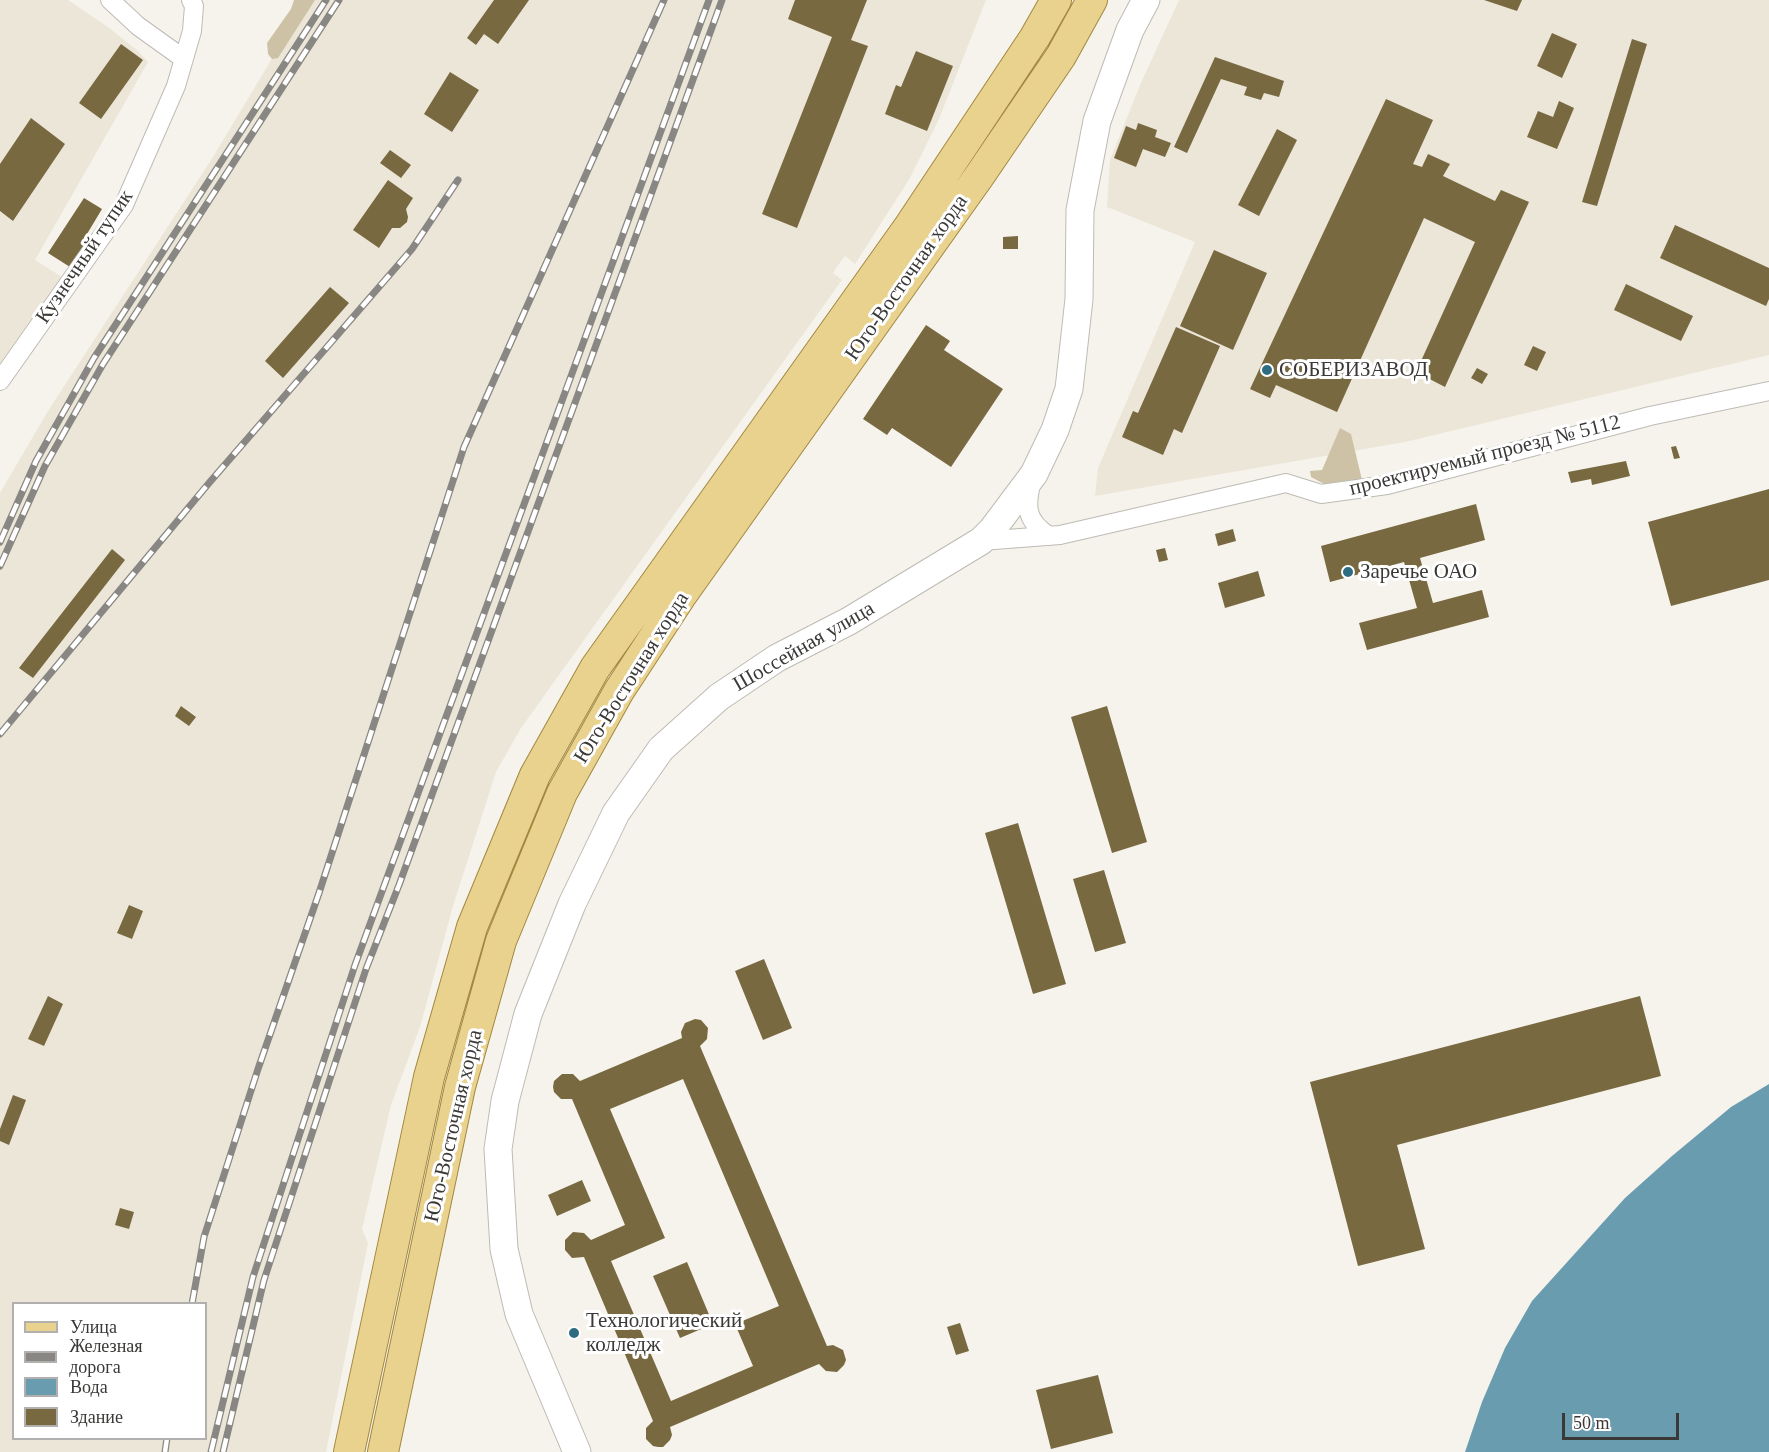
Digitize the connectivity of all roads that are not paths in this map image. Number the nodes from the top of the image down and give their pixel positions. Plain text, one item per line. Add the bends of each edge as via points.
1 (110, 0) edge
2 (191, 0) edge
3 (1056, 0) edge
4 (1092, 0) edge
5 (1146, 0) edge
6 (184, 59) junction
7 (0, 381) edge
8 (1769, 391) edge
9 (1034, 474) junction
10 (1049, 536) junction
11 (981, 540) junction
12 (350, 1452) edge
13 (383, 1452) edge
14 (577, 1452) edge

1 - 6 street
2 - 6 street, Кузнечный тупик via 192,31
3 - 12 main road, Юго-Восточная хорда via 908,228 595,668 535,775 472,927 429,1077
4 - 13 main road, Юго-Восточная хорда via 1061,56 980,175 681,596 619,690 562,793 501,941 460,1087
5 - 9 main road, Шоссейная улица via 1130,30 1097,121 1080,210 1079,298 1069,389
6 - 7 street, Кузнечный тупик via 124,205
8 - 10 street, проектируемый проезд № 5112 via 1650,416 1387,484 1321,494 1286,483
9 - 10 street via 1028,496 1029,512 1038,529
9 - 11 main road, Шоссейная улица
10 - 11 street, проектируемый проезд № 5112
11 - 14 main road, Шоссейная улица via 849,621 777,658 719,697 661,749 616,813 572,904 528,1014 505,1101 498,1149 504,1249 519,1314

